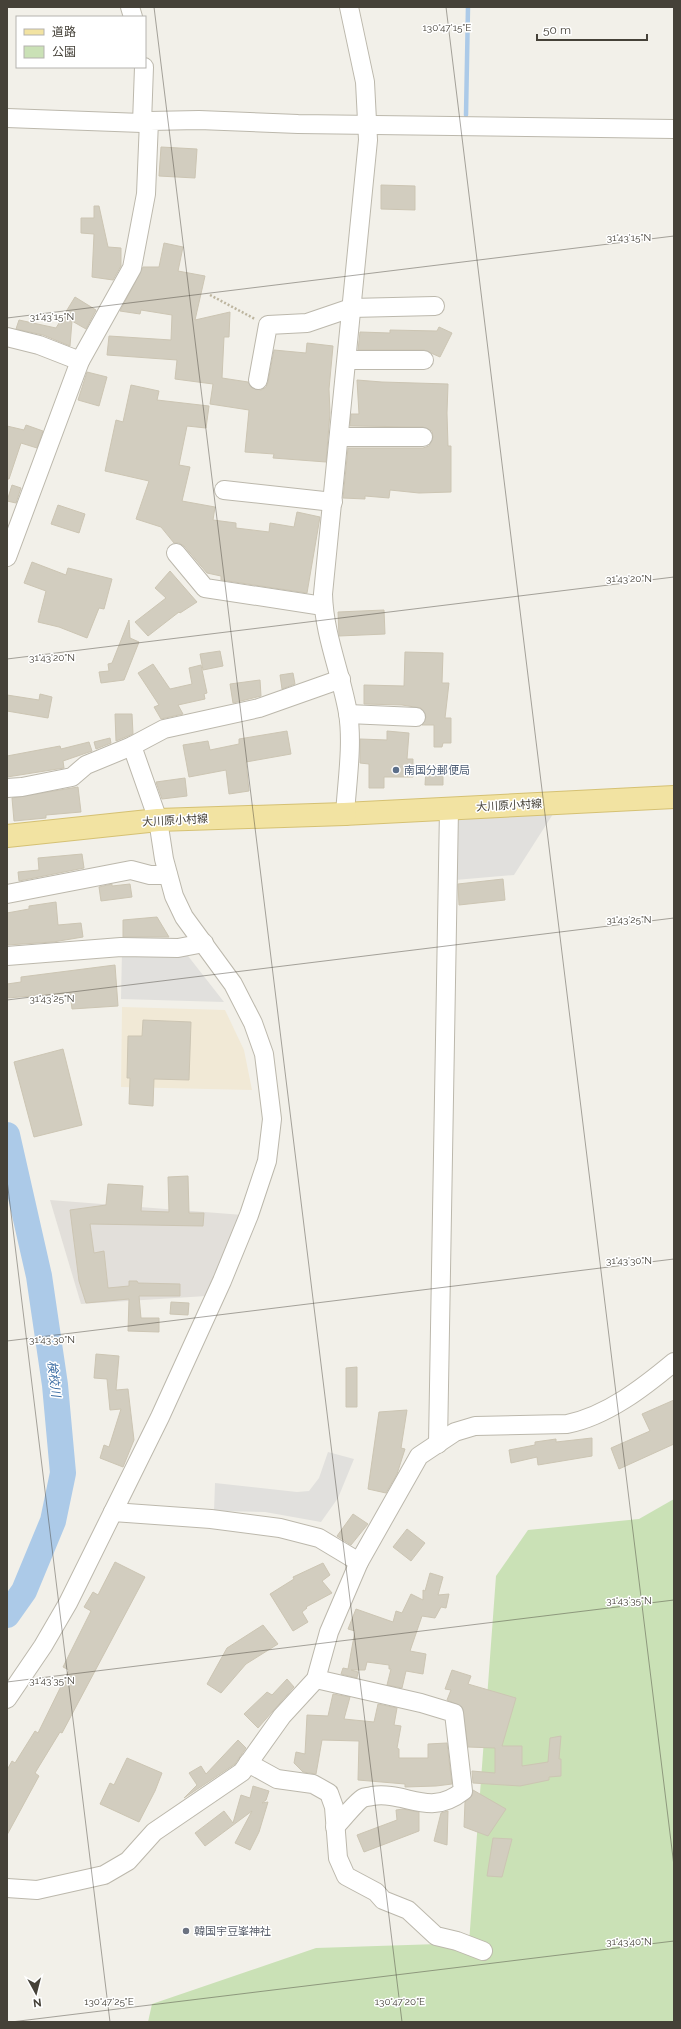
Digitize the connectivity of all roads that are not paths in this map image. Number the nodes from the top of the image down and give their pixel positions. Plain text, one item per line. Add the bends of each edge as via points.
1 (348, 7) edge
2 (144, 68) edge
3 (7, 118) edge
4 (146, 122) junction
5 (367, 124) junction
6 (674, 129) edge
7 (435, 306) dead end
8 (351, 308) junction
9 (7, 336) edge
10 (347, 360) junction
11 (424, 360) dead end
12 (80, 361) junction
13 (258, 380) dead end
14 (339, 437) junction
15 (423, 437) dead end
16 (224, 490) dead end
17 (333, 502) junction
18 (176, 553) dead end
19 (7, 557) edge
20 (323, 606) junction
21 (341, 680) junction
22 (348, 714) junction
23 (416, 718) dead end
24 (132, 746) junction
25 (7, 788) edge
26 (674, 797) edge
27 (449, 809) junction
28 (345, 814) junction
29 (158, 820) junction
30 (7, 836) edge
31 (168, 875) junction
32 (7, 894) edge
33 (204, 943) junction
34 (7, 956) edge
35 (674, 1362) edge
36 (438, 1444) junction
37 (113, 1512) junction
38 (359, 1562) junction
39 (316, 1679) junction
40 (7, 1699) edge
41 (248, 1763) junction
42 (335, 1827) junction
43 (7, 1888) edge
44 (483, 1951) dead end

1 - 5 street via 365,82
2 - 4 street
3 - 4 street
4 - 5 street via 199,120
4 - 12 street via 146,194 132,268
5 - 6 street
5 - 8 street via 368,140
7 - 8 street
8 - 10 street
8 - 13 street via 307,323 268,325
9 - 12 street
10 - 11 street
10 - 14 street
12 - 19 street
14 - 15 street
14 - 17 street
16 - 17 street
17 - 20 street
18 - 20 street via 205,588
20 - 21 street via 324,622
21 - 22 street
21 - 24 street via 259,708 164,728
22 - 23 street
22 - 28 street via 350,737
24 - 25 street via 86,765 72,777
24 - 29 street
26 - 27 main road, 大川原小村線
27 - 28 main road, 大川原小村線
27 - 36 street
28 - 29 main road, 大川原小村線
29 - 30 main road, 大川原小村線
29 - 31 street
31 - 32 street via 150,875 131,870
31 - 33 street via 184,917
33 - 34 street via 178,948 121,947
33 - 37 street via 233,984 253,1023 264,1054 272,1119 267,1161 249,1215 222,1281
35 - 36 street via 612,1406 580,1421 567,1424 475,1426 455,1432
36 - 38 street via 419,1456
37 - 38 street via 211,1519 280,1528 319,1538
37 - 40 street via 68,1603
38 - 39 street via 329,1632
39 - 41 street via 282,1716
39 - 42 street via 454,1713 463,1791 454,1799 425,1804 381,1795 363,1798
41 - 42 street via 277,1779 313,1784 329,1792 334,1807
41 - 43 street via 242,1772 154,1832 128,1861 104,1875 37,1890
42 - 44 street via 338,1858 346,1876 376,1892 383,1900 408,1910 436,1936

